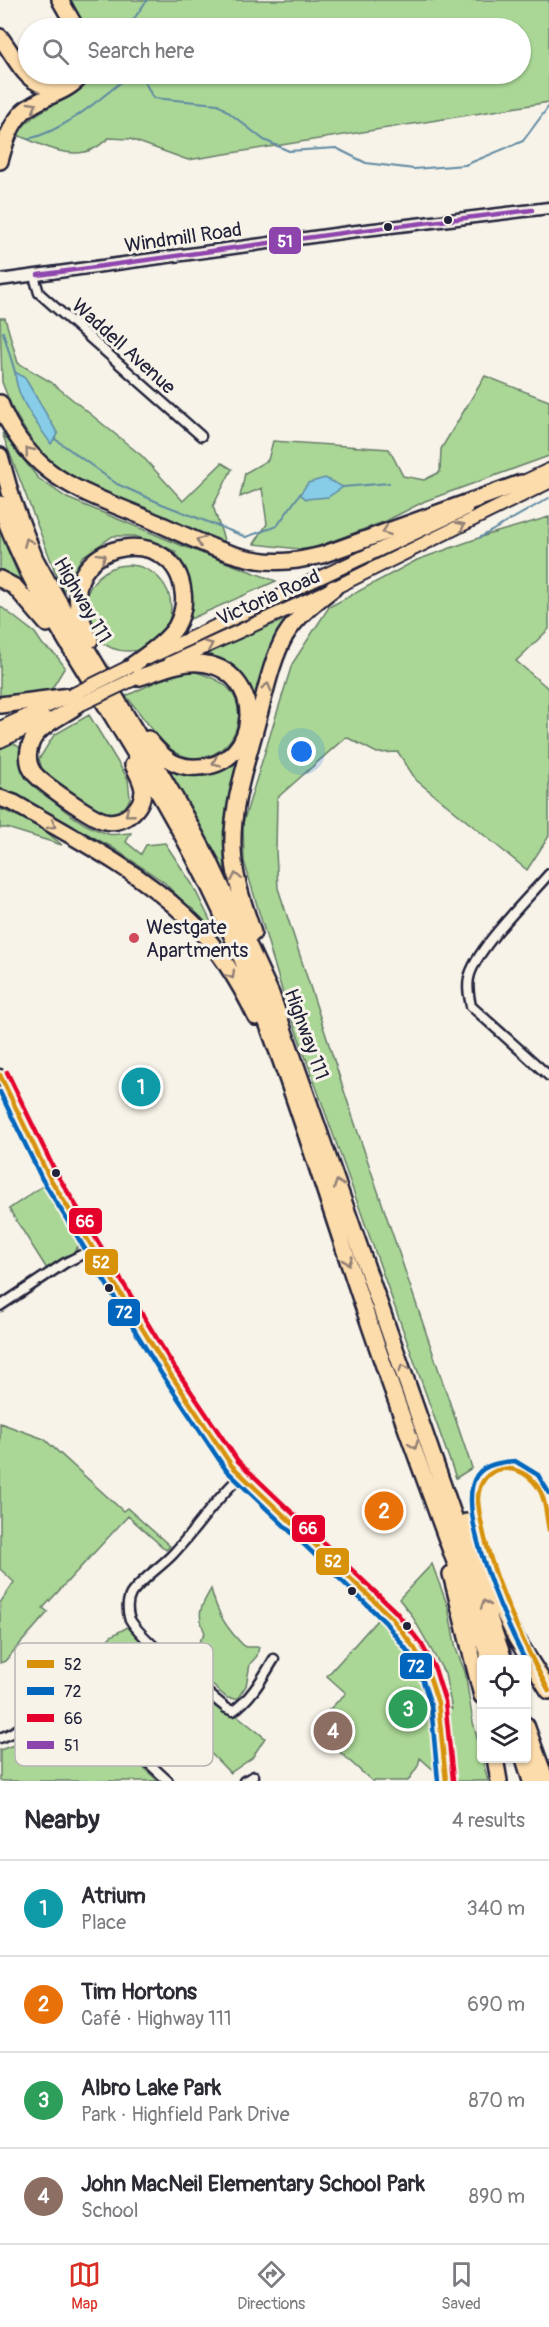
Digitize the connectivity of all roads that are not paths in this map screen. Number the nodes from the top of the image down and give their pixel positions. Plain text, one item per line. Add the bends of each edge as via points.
1 (60, 0) edge
2 (70, 18) edge
3 (0, 36) edge
4 (18, 60) edge
5 (38, 84) edge
6 (64, 84) edge
7 (71, 84) edge
8 (2, 154) edge
9 (549, 208) edge
10 (34, 276) junction
11 (0, 280) edge
12 (0, 403) edge
13 (201, 436) dead end
14 (0, 456) edge
15 (549, 470) edge
16 (549, 482) edge
17 (521, 483) junction
18 (0, 504) edge
19 (0, 579) edge
20 (334, 588) junction
21 (85, 671) junction
22 (134, 672) junction
23 (107, 684) junction
24 (72, 702) junction
25 (0, 705) edge
26 (120, 706) junction
27 (117, 723) junction
28 (0, 728) edge
29 (0, 741) edge
30 (0, 798) edge
31 (549, 874) edge
32 (271, 994) junction
33 (0, 1075) edge
34 (549, 1076) edge
35 (291, 1086) junction
36 (93, 1250) junction
37 (0, 1306) edge
38 (422, 1423) junction
39 (241, 1476) junction
40 (426, 1476) junction
41 (152, 1643) edge
42 (489, 1655) edge
43 (503, 1655) edge
44 (274, 1659) dead end
45 (477, 1676) edge
46 (549, 1691) edge
47 (213, 1697) edge
48 (15, 1730) edge
49 (0, 1738) edge
50 (531, 1739) edge
51 (496, 1763) edge
52 (526, 1763) edge
53 (152, 1766) edge
54 (254, 1776) dead end
55 (168, 1781) edge
56 (244, 1781) edge
57 (446, 1781) edge
58 (499, 1781) edge
59 (531, 1781) edge
60 (546, 1781) edge

1 - 2 highway
3 - 4 highway
5 - 6 highway
8 -> 7 highway via 12,126 24,111
9 - 10 street, Windmill Road
10 - 11 street, Windmill Road
10 - 13 street, Waddell Avenue via 39,293
17 -> 12 highway via 322,555 260,561 225,551 73,486 34,458
23 -> 14 highway, Highway 111 via 35,559
15 - 17 main road, Victoria Road
20 -> 16 main road, Victoria Road
17 - 22 main road, Victoria Road
18 - 21 highway, Highway 111 via 35,587
19 - 21 highway via 21,593
22 -> 20 main road, Victoria Road
32 -> 20 highway via 238,888 232,823 268,680 285,637 305,612
21 - 27 highway, Highway 111
23 -> 22 highway via 80,614 78,592 83,575 99,556 132,547 149,549 166,559 182,584 184,603 172,632
22 - 24 main road, Victoria Road, bridge
22 -> 26 highway via 189,663 211,665 230,674 248,704 242,740 220,762 186,766 164,756
23 - 26 highway, Highway 111
24 - 25 highway
27 -> 24 highway via 140,778 142,796 127,817 105,821 38,777 29,762 30,746 36,735
24 - 28 main road, Victoria Road
24 - 29 main road, Victoria Road
26 - 32 highway, Highway 111 via 209,860
27 - 35 highway, Highway 111 via 218,904
30 -> 35 highway via 116,863 188,917 218,952 255,1014 278,1071
31 - 34 street via 478,955 469,976 468,992 471,1006
38 -> 32 highway, Highway 111
33 - 36 street via 48,1175
35 -> 40 highway, Highway 111 via 367,1318
36 - 37 street via 65,1263
36 - 39 street via 167,1369
43 -> 38 highway, Highway 111
38 - 46 highway via 495,1595
39 - 41 street via 132,1594 128,1613 133,1625
39 - 57 street via 382,1607 408,1637 428,1672 438,1703
40 - 42 highway, Highway 111
40 - 45 highway
44 - 47 street via 238,1707 226,1708
48 - 49 street
50 - 60 highway
51 - 58 highway
52 - 59 highway
53 - 55 street
54 - 56 street

